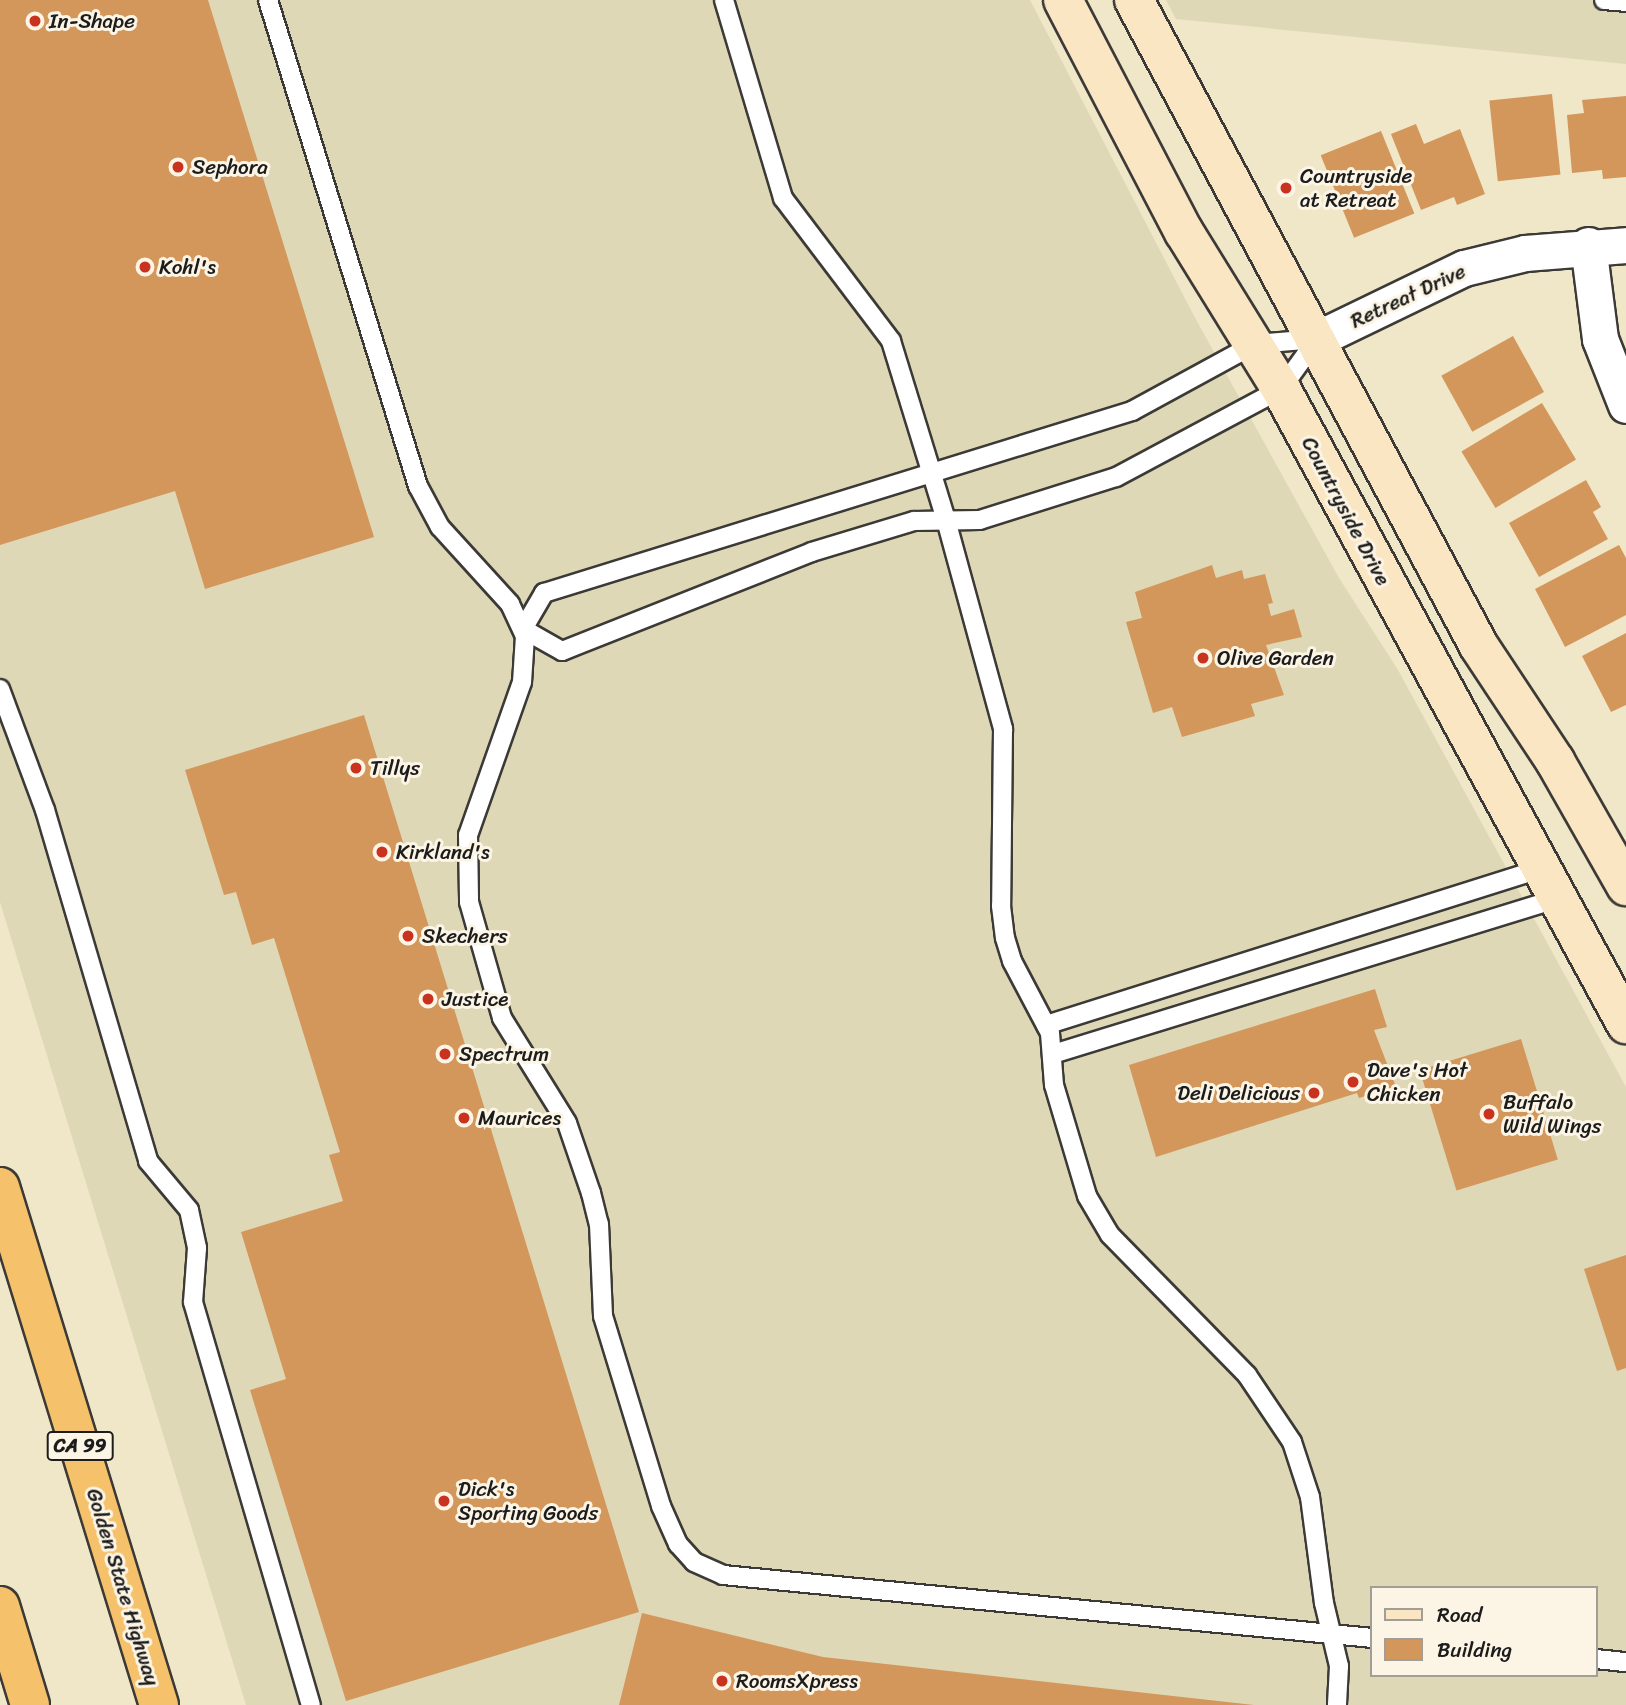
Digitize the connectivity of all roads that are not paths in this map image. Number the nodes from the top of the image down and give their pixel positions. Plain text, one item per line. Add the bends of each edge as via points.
1 (268, 0) edge
2 (724, 0) edge
3 (1063, 0) edge
4 (1134, 0) edge
5 (1604, 0) edge
6 (1626, 2) edge
7 (1588, 245) junction
8 (1626, 245) edge
9 (1317, 340) junction
10 (1255, 344) junction
11 (1282, 390) junction
12 (1626, 405) edge
13 (932, 473) junction
14 (946, 520) junction
15 (523, 629) junction
16 (0, 689) edge
17 (1548, 884) junction
18 (1626, 886) edge
19 (1626, 1024) edge
20 (1046, 1026) junction
21 (1053, 1054) junction
22 (0, 1187) edge
23 (0, 1606) edge
24 (1331, 1634) junction
25 (1370, 1637) edge
26 (1598, 1659) edge
27 (1626, 1662) edge
28 (30, 1705) edge
29 (159, 1705) edge
30 (311, 1705) edge
31 (1337, 1705) edge

1 - 15 lane via 418,486 440,527 507,599
2 - 13 lane via 783,198 887,334
3 - 10 street, Countryside Drive via 1184,232
4 - 9 street
5 - 6 lane
7 - 8 street, Retreat Drive
7 - 9 street, Retreat Drive via 1525,253 1464,268
7 - 12 street via 1600,340
9 - 10 lane
9 - 11 lane
9 - 18 street via 1479,646 1555,761
10 - 11 street, Countryside Drive
10 - 13 lane via 1132,411
11 - 14 lane via 1124,474 980,520
11 - 17 street, Countryside Drive
13 - 14 lane
13 - 15 lane via 544,593
14 - 15 lane via 914,520 812,552 562,651
14 - 20 lane via 1004,737 1003,926 1012,961
15 - 24 lane via 524,673 468,835 470,902 502,1018 567,1123 591,1193 599,1224 601,1310 661,1506 683,1551 694,1562 723,1575
16 - 30 lane via 45,810 148,1161 189,1210 197,1248 193,1301
17 - 19 street, Countryside Drive
17 - 20 lane
17 - 21 lane
20 - 21 lane
21 - 24 lane via 1054,1085 1098,1218 1133,1260 1247,1375 1299,1457 1310,1497
22 - 29 highway, Golden State Highway / CA 99
23 - 28 highway
24 - 25 lane
24 - 31 lane via 1339,1666
26 - 27 lane

